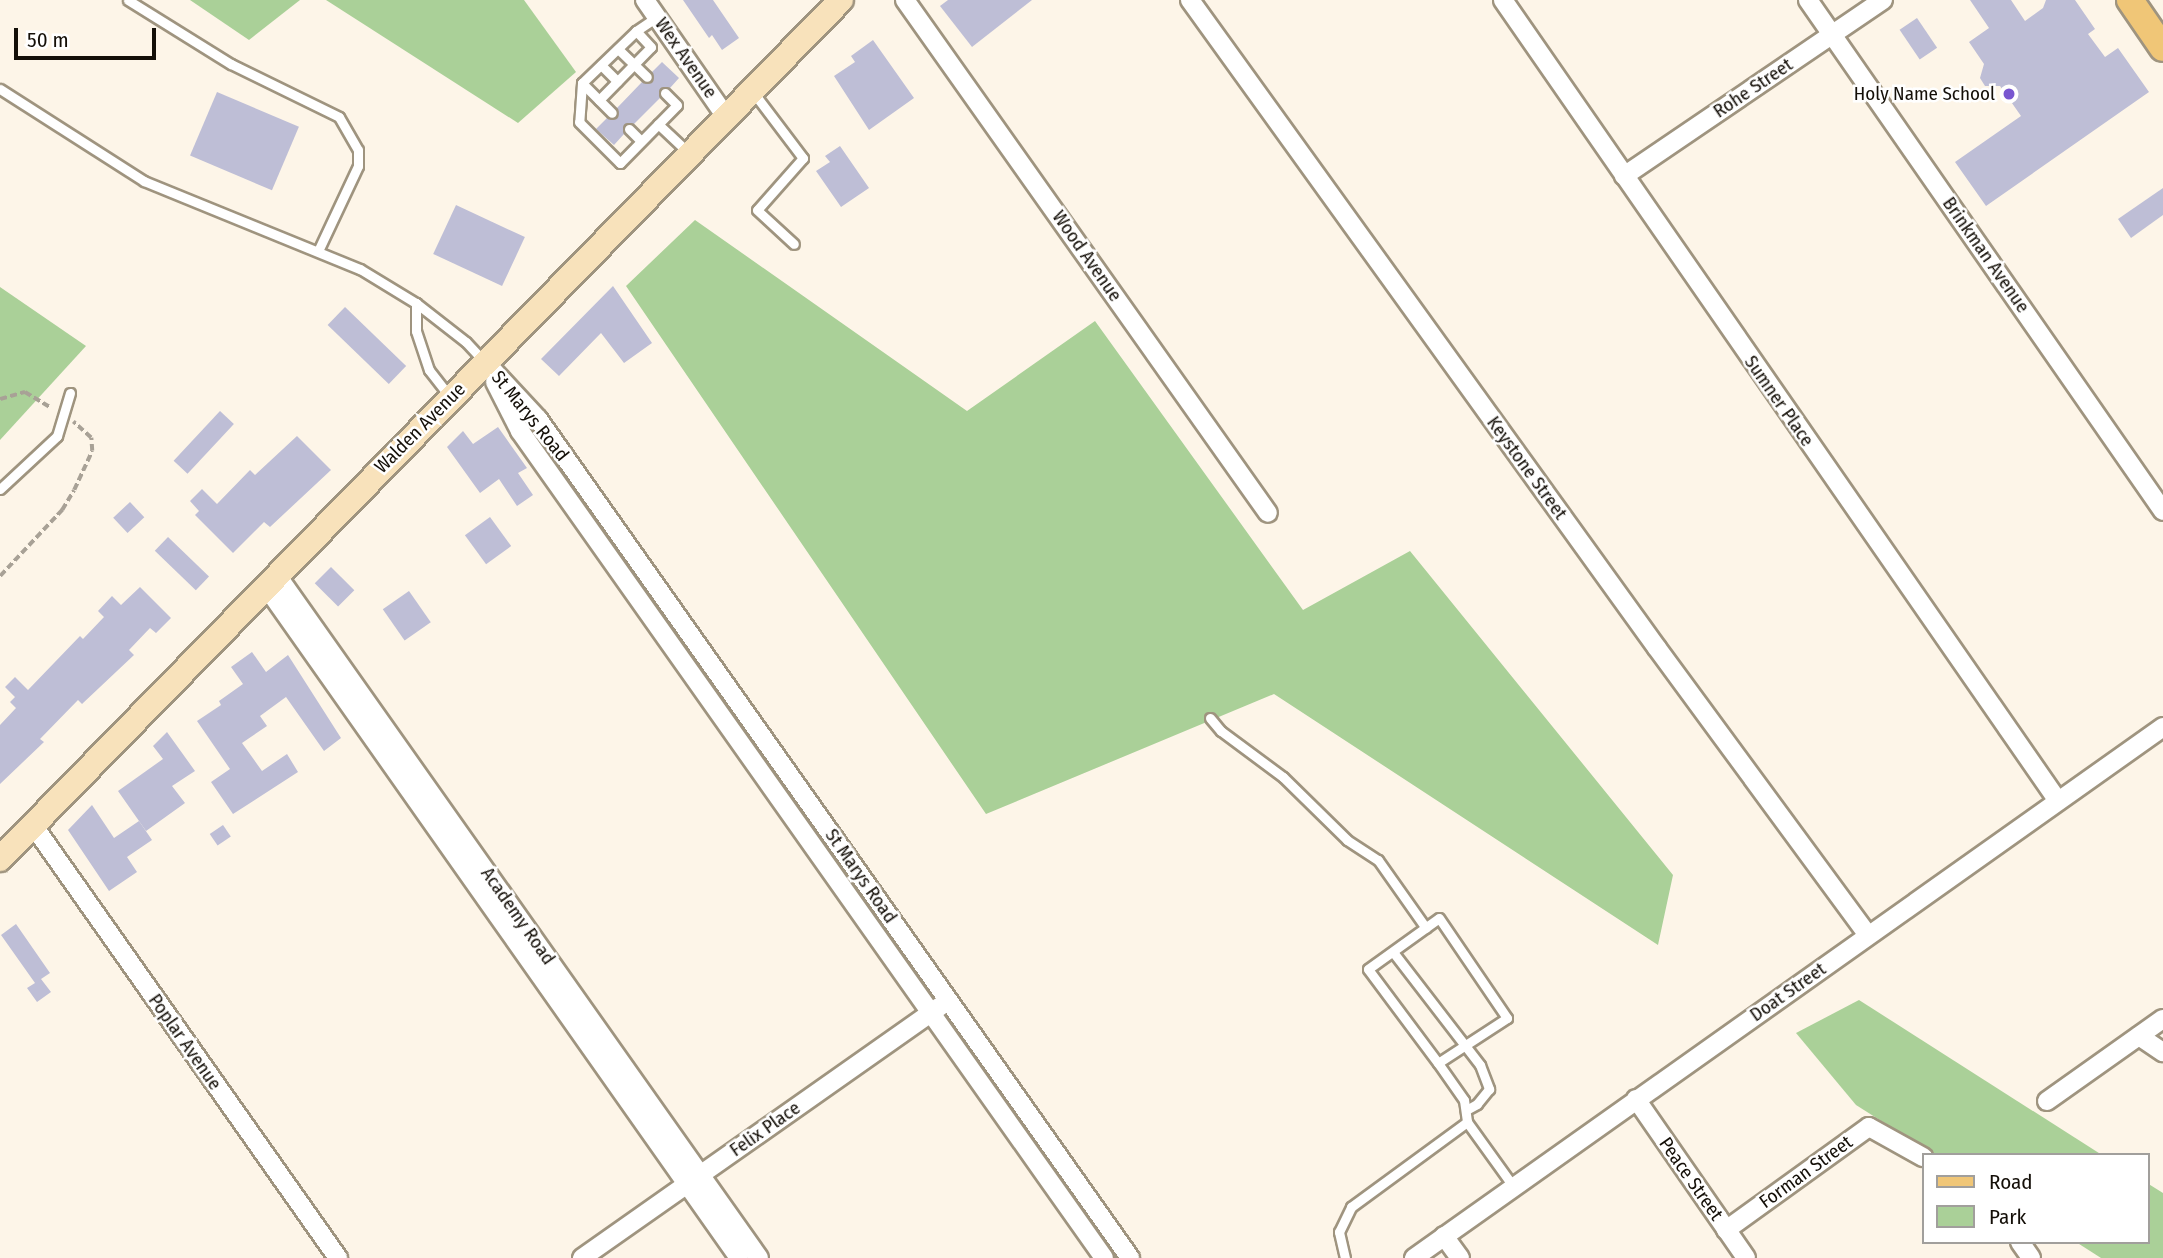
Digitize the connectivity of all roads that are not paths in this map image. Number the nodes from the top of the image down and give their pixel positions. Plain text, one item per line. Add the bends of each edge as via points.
1 (128, 0) edge
2 (645, 0) edge
3 (841, 0) edge
4 (905, 0) edge
5 (1190, 0) edge
6 (1503, 0) edge
7 (1808, 0) edge
8 (1883, 0) edge
9 (2130, 0) edge
10 (657, 17) junction
11 (636, 31) junction
12 (1832, 35) junction
13 (2163, 48) edge
14 (618, 49) junction
15 (635, 64) junction
16 (601, 65) junction
17 (648, 77) dead end
18 (617, 81) junction
19 (582, 83) junction
20 (0, 89) edge
21 (752, 90) junction
22 (664, 93) dead end
23 (599, 100) junction
24 (612, 113) dead end
25 (726, 117) junction
26 (658, 124) junction
27 (629, 130) dead end
28 (641, 141) junction
29 (690, 154) junction
30 (1624, 176) junction
31 (794, 244) dead end
32 (318, 251) junction
33 (416, 303) junction
34 (485, 362) junction
35 (70, 393) dead end
36 (450, 397) junction
37 (0, 489) edge
38 (2163, 511) edge
39 (1268, 513) dead end
40 (271, 580) junction
41 (654, 584) junction
42 (637, 596) junction
43 (1210, 718) dead end
44 (2163, 727) edge
45 (2058, 801) junction
46 (434, 810) junction
47 (821, 820) junction
48 (33, 825) junction
49 (803, 832) junction
50 (0, 859) edge
51 (1426, 928) junction
52 (1868, 934) junction
53 (1394, 952) junction
54 (948, 1000) junction
55 (931, 1012) junction
56 (2163, 1019) edge
57 (2140, 1036) junction
58 (1466, 1048) junction
59 (2163, 1052) edge
60 (1438, 1063) junction
61 (1636, 1100) junction
62 (2047, 1101) dead end
63 (1468, 1109) junction
64 (1467, 1122) junction
65 (1922, 1156) edge
66 (1062, 1161) junction
67 (1045, 1173) junction
68 (694, 1180) junction
69 (1513, 1186) junction
70 (1726, 1230) junction
71 (1444, 1236) junction
72 (338, 1258) edge
73 (582, 1258) edge
74 (738, 1258) edge
75 (759, 1258) edge
76 (1104, 1258) edge
77 (1130, 1258) edge
78 (1345, 1258) edge
79 (1414, 1258) edge
80 (1460, 1258) edge
81 (1746, 1258) edge

1 - 32 lane via 231,64 339,117 358,150 358,166
2 - 10 street, Wex Avenue
3 - 21 main road, Walden Avenue
4 - 39 street, Wood Avenue
5 - 52 street, Keystone Street
6 - 30 street, Sumner Place
7 - 12 street, Brinkman Avenue
8 - 12 street, Rohe Street
9 - 13 main road
10 - 11 lane
10 - 25 street, Wex Avenue
11 - 14 lane
11 - 15 lane via 651,47
12 - 30 street, Rohe Street
12 - 38 street, Brinkman Avenue
14 - 15 lane
14 - 16 lane
15 - 17 lane
15 - 18 lane
16 - 18 lane
16 - 19 lane
18 - 23 lane
19 - 23 lane
19 - 28 lane via 579,121 620,163
20 - 32 lane via 144,181
21 - 25 main road, Walden Avenue
21 - 31 lane via 803,158 757,210
22 - 26 lane via 677,105
23 - 24 lane
25 - 29 main road, Walden Avenue
26 - 28 lane
26 - 29 lane
27 - 28 lane
29 - 34 main road, Walden Avenue
30 - 45 street, Sumner Place
32 - 33 lane via 360,269
33 - 34 lane
33 - 36 lane via 416,331 429,370
34 - 36 main road, Walden Avenue
34 - 41 street, St Marys Road via 538,419
34 - 42 street, St Marys Road via 520,431
35 - 37 lane via 57,436
36 - 40 main road, Walden Avenue
40 - 46 street, Academy Road
40 - 46 street, Academy Road via 301,607
40 - 48 main road, Walden Avenue
41 - 42 street
41 - 47 street, St Marys Road
42 - 49 street, St Marys Road
43 - 51 lane via 1283,777 1347,840 1378,860
44 - 45 street, Doat Street
45 - 52 street, Doat Street
46 - 68 street, Academy Road
47 - 49 street
47 - 54 street, St Marys Road
48 - 50 main road, Walden Avenue
48 - 72 street, Poplar Avenue
49 - 55 street, St Marys Road
51 - 53 lane
51 - 58 lane via 1439,918 1507,1018
52 - 61 street, Doat Street
53 - 58 lane
53 - 60 lane via 1368,969
54 - 55 street, Felix Place
54 - 66 street, St Marys Road
55 - 67 street, St Marys Road
55 - 68 street, Felix Place
56 - 57 street
57 - 59 street
57 - 62 street
58 - 60 lane
58 - 63 lane via 1480,1065 1489,1089
60 - 63 lane
61 - 69 street, Doat Street
61 - 70 street, Peace Street
63 - 64 lane
64 - 69 lane
64 - 78 lane via 1351,1207 1339,1232
65 - 70 street, Forman Street via 1869,1127
66 - 67 street
66 - 77 street, St Marys Road
67 - 76 street, St Marys Road
68 - 73 street, Felix Place
68 - 74 street, Academy Road
68 - 75 street, Academy Road
69 - 71 street, Doat Street
70 - 81 street, Peace Street
71 - 79 street, Doat Street
71 - 80 street

